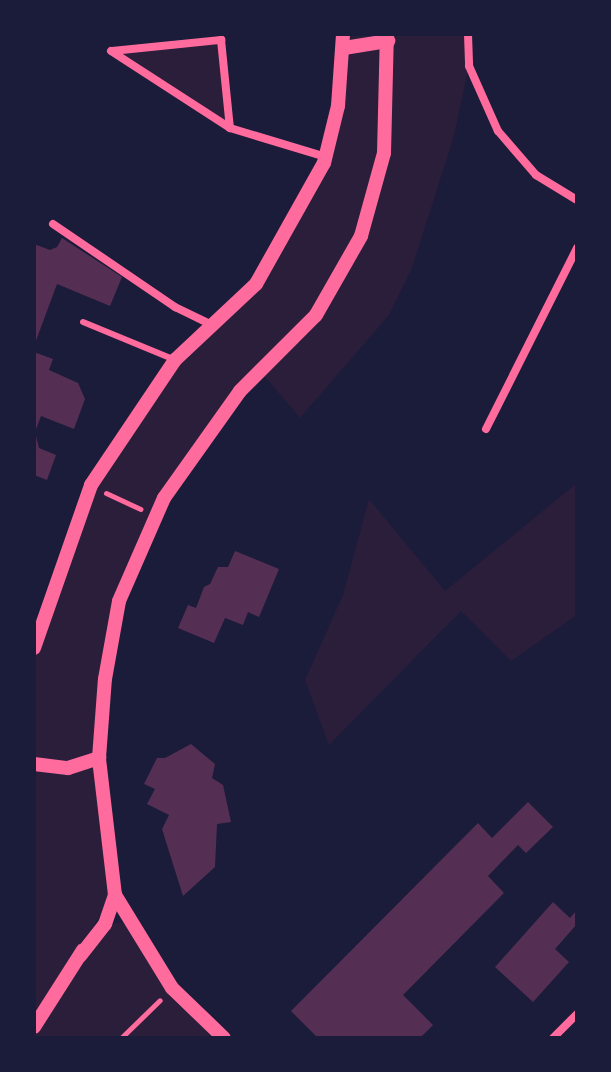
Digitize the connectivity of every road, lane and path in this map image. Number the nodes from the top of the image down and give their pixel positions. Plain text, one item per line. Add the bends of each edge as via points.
1 (468, 34) edge
2 (388, 38) edge
3 (344, 41) edge
4 (230, 128) junction
5 (326, 157) junction
6 (577, 200) edge
7 (53, 224) dead end
8 (577, 248) edge
9 (83, 322) dead end
10 (212, 325) junction
11 (175, 360) junction
12 (486, 429) dead end
13 (91, 485) junction
14 (154, 515) junction
15 (34, 648) edge
16 (99, 758) junction
17 (34, 764) edge
18 (115, 895) junction
19 (172, 988) junction
20 (577, 1014) edge
21 (34, 1027) edge
22 (121, 1038) edge
23 (224, 1038) edge
24 (553, 1038) edge

1 - 6 street via 469,66 498,131 536,175
2 - 3 street
2 - 14 street via 384,153 361,236 316,315 240,391
3 - 5 street via 338,106
4 - 4 street via 177,94 111,51 221,40
4 - 5 street
5 - 10 street via 256,284
7 - 10 street via 175,307
8 - 12 street
9 - 11 lane
10 - 11 street
11 - 13 street
13 - 14 path
13 - 15 street
14 - 16 street via 119,601 105,679
16 - 17 street via 68,768
16 - 18 street
18 - 19 street via 123,922
18 - 21 street
19 - 22 path
19 - 23 street
20 - 24 street

